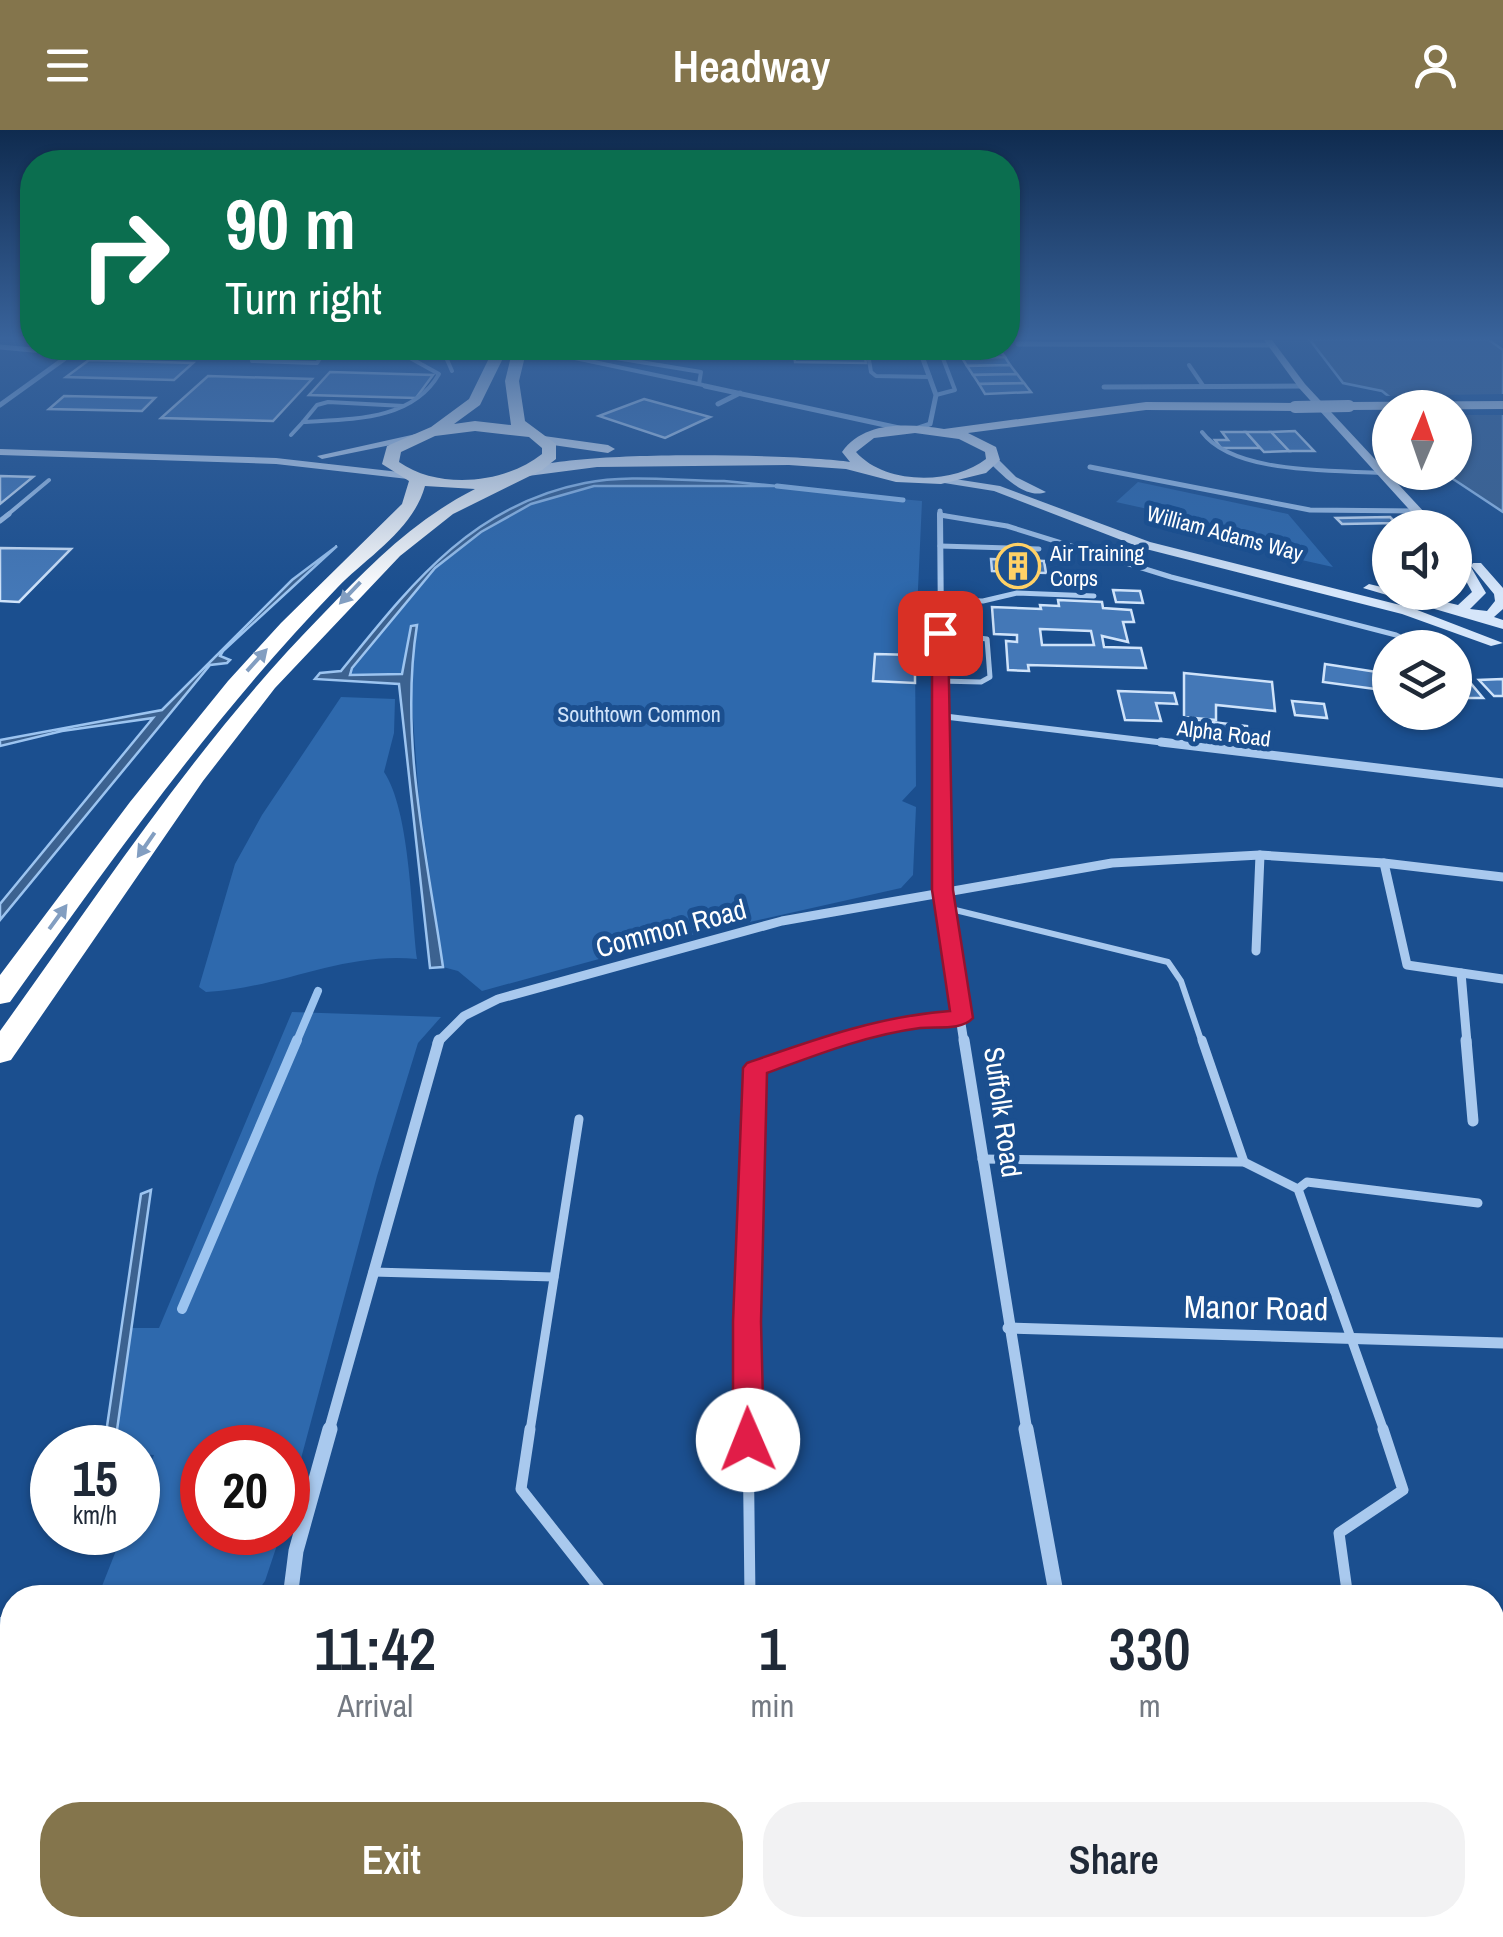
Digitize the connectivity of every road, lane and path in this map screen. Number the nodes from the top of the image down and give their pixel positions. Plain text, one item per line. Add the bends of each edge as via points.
1 (301, 424) edge
2 (439, 424) edge
3 (519, 424) edge
4 (869, 424) edge
5 (886, 424) edge
6 (929, 424) edge
7 (1006, 424) edge
8 (1074, 424) edge
9 (1337, 424) edge
10 (911, 429) junction
11 (947, 432) junction
12 (1202, 432) dead end
13 (423, 434) junction
14 (290, 435) dead end
15 (870, 435) junction
16 (539, 437) junction
17 (853, 444) junction
18 (0, 452) edge
19 (992, 455) junction
20 (276, 461) junction
21 (1372, 463) edge
22 (1125, 465) dead end
23 (1090, 467) dead end
24 (865, 469) junction
25 (528, 472) junction
26 (1117, 472) junction
27 (1372, 472) edge
28 (413, 478) junction
29 (509, 478) junction
30 (49, 480) dead end
31 (942, 480) junction
32 (1398, 490) edge
33 (1417, 510) edge
34 (1372, 511) edge
35 (940, 513) joint
36 (0, 520) edge
37 (940, 546) junction
38 (1040, 549) dead end
39 (1472, 562) edge
40 (1477, 566) junction
41 (1472, 580) edge
42 (1503, 584) edge
43 (1094, 596) dead end
44 (940, 600) junction
45 (1472, 601) edge
46 (1465, 610) edge
47 (1406, 611) junction
48 (1462, 614) junction
49 (1483, 618) junction
50 (1503, 625) edge
51 (1377, 630) edge
52 (940, 633) junction
53 (1500, 645) edge
54 (940, 681) junction
55 (941, 716) junction
56 (1503, 783) edge
57 (1260, 855) junction
58 (1384, 863) junction
59 (1503, 878) edge
60 (942, 890) junction
61 (944, 907) junction
62 (1256, 951) dead end
63 (1461, 974) junction
64 (1503, 979) edge
65 (0, 996) edge
66 (962, 1018) junction
67 (0, 1053) edge
68 (579, 1119) dead end
69 (1473, 1121) dead end
70 (982, 1158) junction
71 (1244, 1162) junction
72 (1298, 1189) junction
73 (1478, 1203) dead end
74 (373, 1272) junction
75 (554, 1277) junction
76 (1008, 1328) junction
77 (1353, 1338) junction
78 (1503, 1343) edge
79 (292, 1585) edge
80 (597, 1585) edge
81 (750, 1585) edge
82 (1055, 1585) edge
83 (1345, 1585) edge

1 - 14 lane
2 - 13 highway
3 - 16 highway
4 - 15 street
5 - 10 street
6 - 10 street
7 - 11 main road
8 - 19 main road via 1021,436
9 - 21 street
10 - 11 main road
10 - 15 main road
11 - 19 main road via 975,439
12 - 27 lane via 1228,453
13 - 16 highway via 475,426
13 - 20 street via 364,450
13 - 28 highway via 402,442 389,457 396,471
15 - 17 main road
16 - 17 main road via 624,451 814,452
16 - 25 highway via 550,456
17 - 24 main road via 853,461
18 - 20 street
19 - 31 main road via 977,472
19 - 48 street, William Adams Way via 1012,479 1113,524
20 - 28 street
22 - 26 street
23 - 26 street
24 - 25 main road via 818,461 630,462
24 - 31 main road
25 - 29 highway
26 - 34 street via 1310,510
28 - 29 highway via 462,484
65 -> 28 highway via 166,770 299,614 412,505
29 -> 67 highway via 447,510 393,552 267,683
30 - 36 lane
31 - 47 street, William Adams Way via 996,488 1200,560
32 - 33 street
35 - 37 street, Suffolk Road
35 - 51 lane
37 - 38 lane
37 - 44 street, Suffolk Road
39 - 40 street
40 - 42 street
40 - 49 street via 1502,602
41 - 45 street via 1479,592
43 - 44 lane
44 - 52 street, Suffolk Road
46 - 48 street
47 - 48 street, William Adams Way
47 - 53 street, William Adams Way
48 - 49 street, William Adams Way
48 - 53 street
49 - 50 street
52 - 54 street, Suffolk Road
52 - 54 lane via 987,639 990,677
54 - 55 street, Suffolk Road
55 - 56 street, Alpha Road
55 - 60 street, Suffolk Road
57 - 58 street, Common Road
57 - 60 street, Common Road via 1112,864
57 - 62 street
58 - 59 street, Common Road
58 - 63 street via 1407,965
60 - 61 street, Suffolk Road
60 - 74 street, Common Road via 764,926 498,998 460,1018 437,1043
61 - 66 street, Suffolk Road
61 - 71 lane via 1168,962 1182,981
63 - 64 street
63 - 69 street
66 - 70 street, Suffolk Road
66 - 81 lane via 838,1040 755,1068 747,1322
68 - 75 lane
70 - 71 lane
70 - 76 street, Suffolk Road
71 - 72 lane
72 - 73 lane via 1307,1182
72 - 77 lane
74 - 75 lane
74 - 79 street, Common Road
75 - 80 lane via 521,1490
76 - 77 street, Manor Road
76 - 82 street, Suffolk Road
77 - 78 street, Manor Road
77 - 83 lane via 1403,1490 1340,1533

